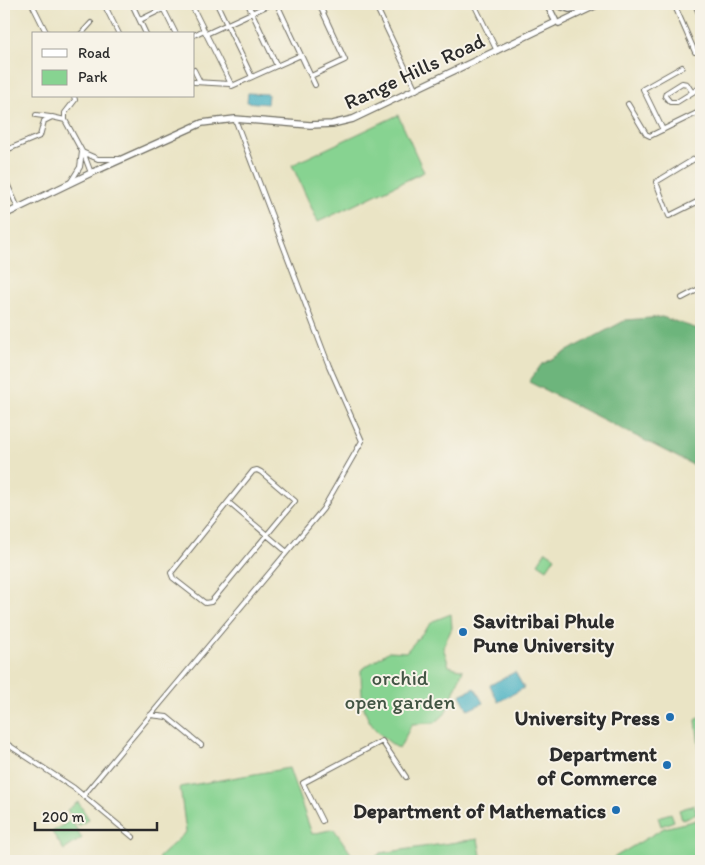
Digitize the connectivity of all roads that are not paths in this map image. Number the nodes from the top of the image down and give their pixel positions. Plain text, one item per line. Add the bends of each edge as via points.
1 (32, 4) edge
2 (104, 4) edge
3 (132, 4) edge
4 (173, 4) edge
5 (191, 4) edge
6 (218, 4) edge
7 (248, 4) edge
8 (271, 4) edge
9 (277, 4) edge
10 (319, 4) edge
11 (375, 4) edge
12 (474, 4) edge
13 (547, 4) edge
14 (553, 4) edge
15 (599, 4) edge
16 (674, 4) edge
17 (695, 4) edge
18 (162, 6) edge
19 (590, 6) edge
20 (580, 9) junction
21 (252, 12) junction
22 (701, 18) edge
23 (140, 20) junction
24 (556, 21) junction
25 (91, 23) dead end
26 (227, 24) junction
27 (46, 32) edge
28 (83, 32) edge
29 (118, 32) edge
30 (145, 32) edge
31 (175, 32) edge
32 (205, 32) junction
33 (195, 35) edge
34 (497, 51) junction
35 (696, 52) dead end
36 (301, 55) junction
37 (277, 66) junction
38 (682, 67) dead end
39 (195, 72) edge
40 (311, 76) junction
41 (252, 77) junction
42 (195, 82) edge
43 (200, 82) junction
44 (230, 84) junction
45 (315, 85) dead end
46 (701, 87) edge
47 (416, 90) junction
48 (692, 92) junction
49 (74, 98) edge
50 (628, 104) dead end
51 (701, 111) edge
52 (36, 115) dead end
53 (52, 117) junction
54 (235, 119) junction
55 (65, 120) junction
56 (663, 130) junction
57 (4, 151) edge
58 (82, 152) junction
59 (701, 155) edge
60 (123, 158) junction
61 (91, 173) junction
62 (4, 177) edge
63 (70, 183) junction
64 (701, 200) edge
65 (18, 208) junction
66 (4, 215) edge
67 (701, 288) edge
68 (682, 298) dead end
69 (228, 502) junction
70 (267, 534) junction
71 (287, 552) junction
72 (150, 716) junction
73 (4, 742) edge
74 (201, 745) dead end
75 (406, 777) dead end
76 (83, 796) junction
77 (322, 821) dead end
78 (133, 837) dead end

1 - 27 street
2 - 29 street
3 - 23 street
4 - 18 street
5 - 32 street
6 - 26 street
7 - 21 street
8 - 21 street
9 - 36 street
10 - 40 street via 345,60
11 - 47 street
12 - 34 street
13 - 24 street
14 - 20 street
15 - 19 street
16 - 35 street
17 - 22 street
18 - 23 street
18 - 31 street
19 - 20 street, Range Hills Road
19 - 24 street
20 - 24 street, Range Hills Road
21 - 26 street
21 - 37 street
23 - 30 street
24 - 34 street, Range Hills Road
25 - 28 street
26 - 32 street
26 - 41 street
32 - 33 street
32 - 44 street
34 - 47 street, Range Hills Road
36 - 37 street
36 - 40 street
37 - 41 street
38 - 56 street via 643,89
39 - 43 street
40 - 45 street
41 - 44 street via 236,85
42 - 43 street
43 - 44 street
46 - 48 street
47 - 54 street, Range Hills Road via 353,119 332,124 310,126
48 - 48 street via 673,103 665,96 682,83 687,84
49 - 55 street
50 - 56 street via 647,135
51 - 56 street
52 - 53 street
53 - 55 street
53 - 57 street via 44,121 40,136
54 - 60 street, Range Hills Road via 202,124
54 - 71 street via 328,366 362,441 323,509
55 - 58 street
58 - 60 street via 103,159
58 - 61 street
58 - 63 street via 80,167
59 - 64 street via 656,184 669,216
60 - 61 street, Range Hills Road
61 - 63 street, Range Hills Road
62 - 65 street
63 - 65 street, Range Hills Road
65 - 66 street, Range Hills Road
67 - 68 street
69 - 70 street
69 - 70 street via 253,471 261,472 294,501
69 - 70 street via 172,571 173,578 205,603 210,603
70 - 71 street
71 - 72 street
72 - 74 street via 167,718
72 - 76 street
73 - 76 street
75 - 77 street via 382,741 303,782
76 - 78 street

